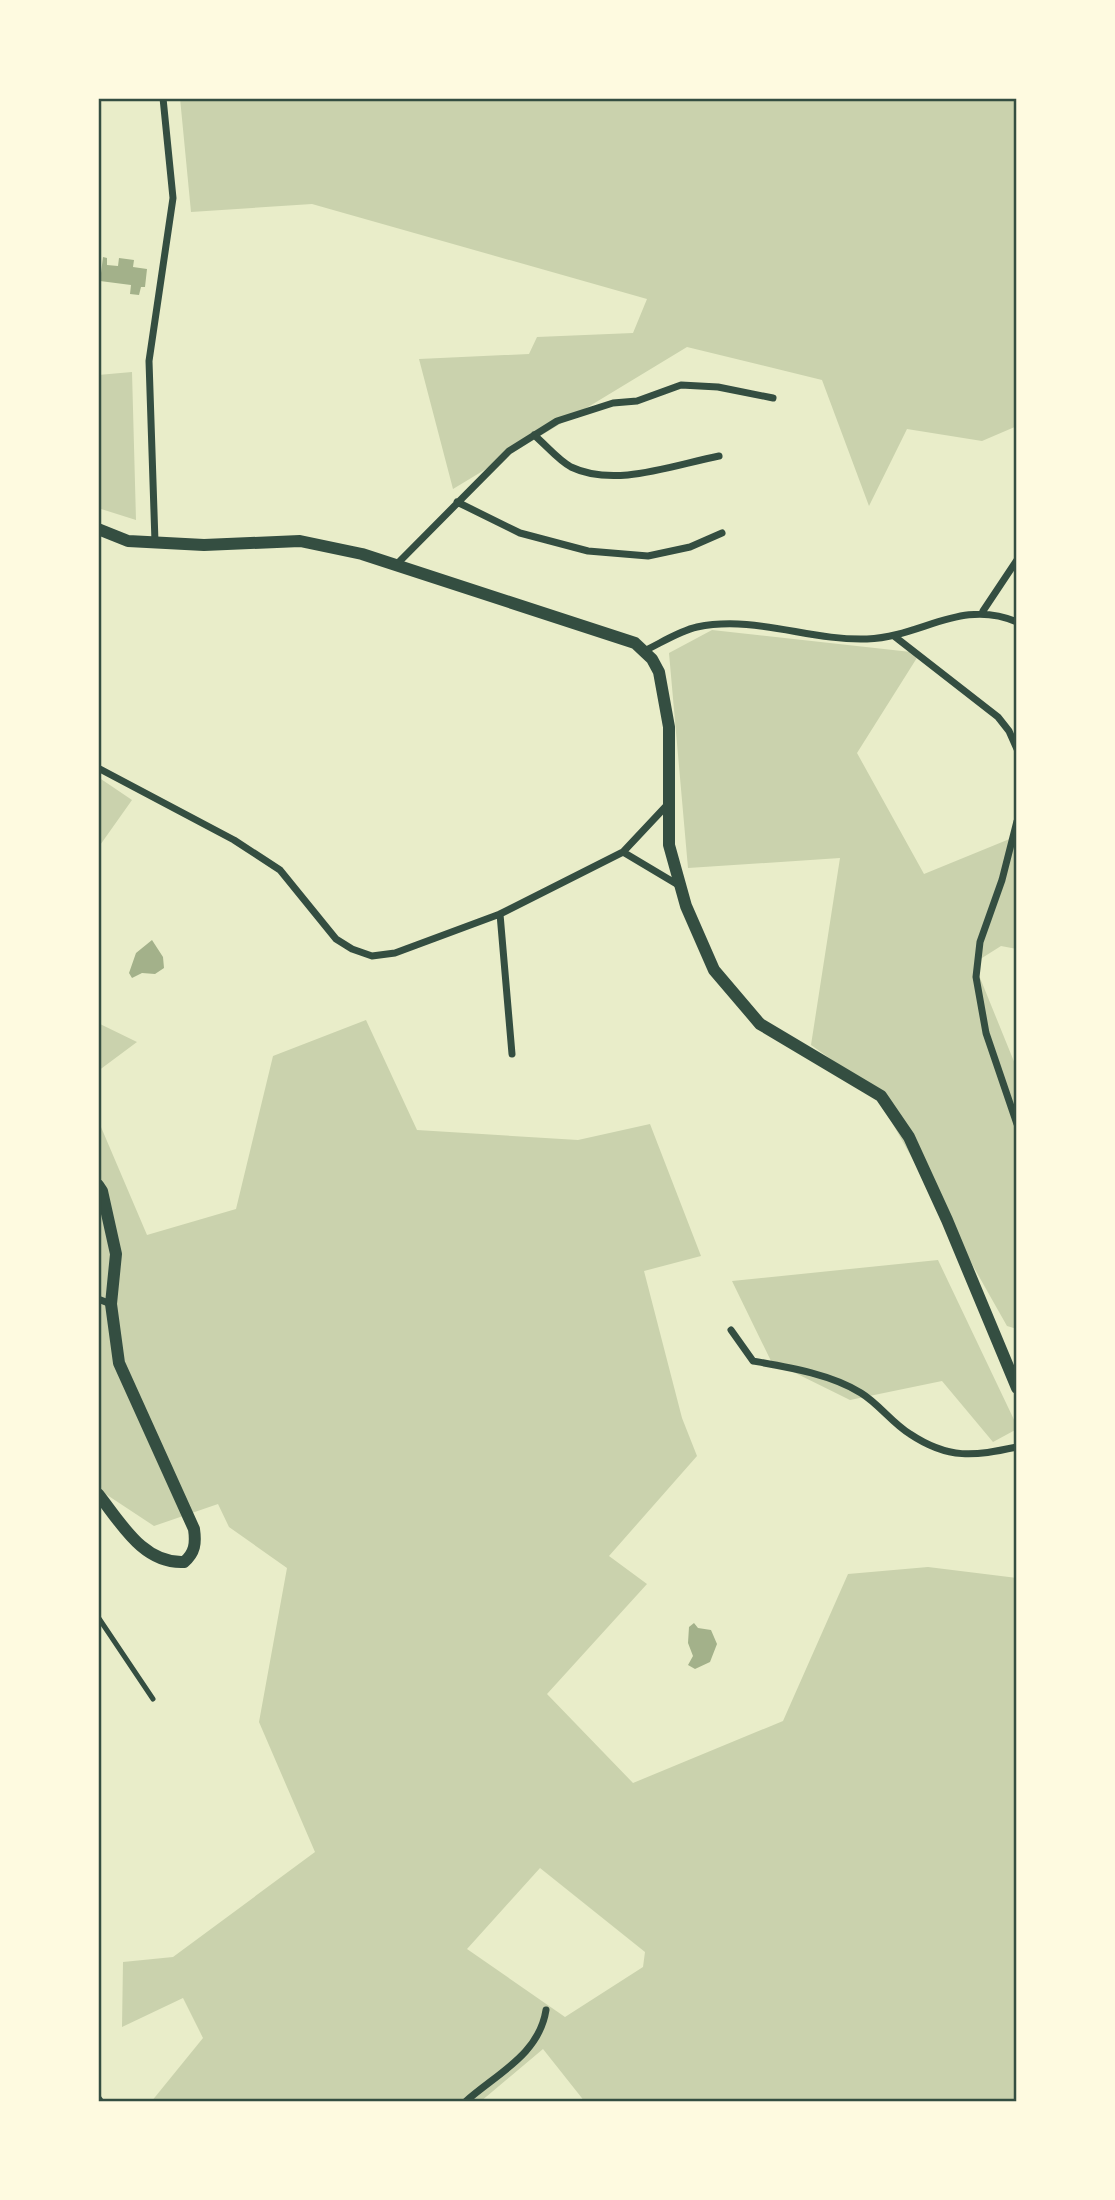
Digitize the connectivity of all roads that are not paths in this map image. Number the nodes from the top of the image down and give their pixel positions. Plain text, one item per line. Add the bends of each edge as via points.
1 (163, 98) edge
2 (773, 398) dead end
3 (534, 435) junction
4 (719, 456) dead end
5 (457, 502) junction
6 (98, 529) edge
7 (722, 533) dead end
8 (155, 542) junction
9 (1017, 560) edge
10 (396, 565) junction
11 (983, 611) junction
12 (1017, 622) edge
13 (894, 636) junction
14 (644, 651) junction
15 (1017, 749) edge
16 (98, 768) edge
17 (669, 803) junction
18 (1017, 821) edge
19 (623, 852) junction
20 (681, 887) junction
21 (500, 914) junction
22 (512, 1054) dead end
23 (1017, 1124) edge
24 (98, 1185) edge
25 (104, 1301) edge
26 (731, 1330) dead end
27 (1017, 1388) edge
28 (1017, 1447) edge
29 (98, 1494) edge
30 (98, 1617) edge
31 (153, 1699) dead end
32 (545, 2010) dead end
33 (465, 2102) edge

1 - 8 street via 173,198 149,361
2 - 3 street via 681,385 557,421
3 - 4 street via 569,466 597,476
3 - 5 street via 509,451
5 - 7 street via 520,533 588,551 648,556 690,547
5 - 10 street
6 - 8 street via 128,541
8 - 10 street via 300,541
9 - 11 street
10 - 14 street via 635,643
11 - 12 street
11 - 13 street
13 - 14 street via 865,639 732,622 695,627
13 - 15 street via 998,718
14 - 17 street via 659,673 670,727
16 - 21 street via 234,840 280,870 336,939 352,949 372,956 395,953
17 - 19 street
17 - 20 street via 669,845
18 - 23 street via 980,942 975,977 986,1033
19 - 20 street
19 - 21 street
20 - 27 street via 714,970 760,1024 881,1096 909,1137
21 - 22 street
24 - 25 street via 116,1254
25 - 29 street via 119,1363 194,1529 191,1556 184,1562 156,1559
26 - 28 street via 753,1362 831,1380 861,1393 910,1434 950,1454 975,1456
30 - 31 lane
32 - 33 street via 540,2032 528,2050

